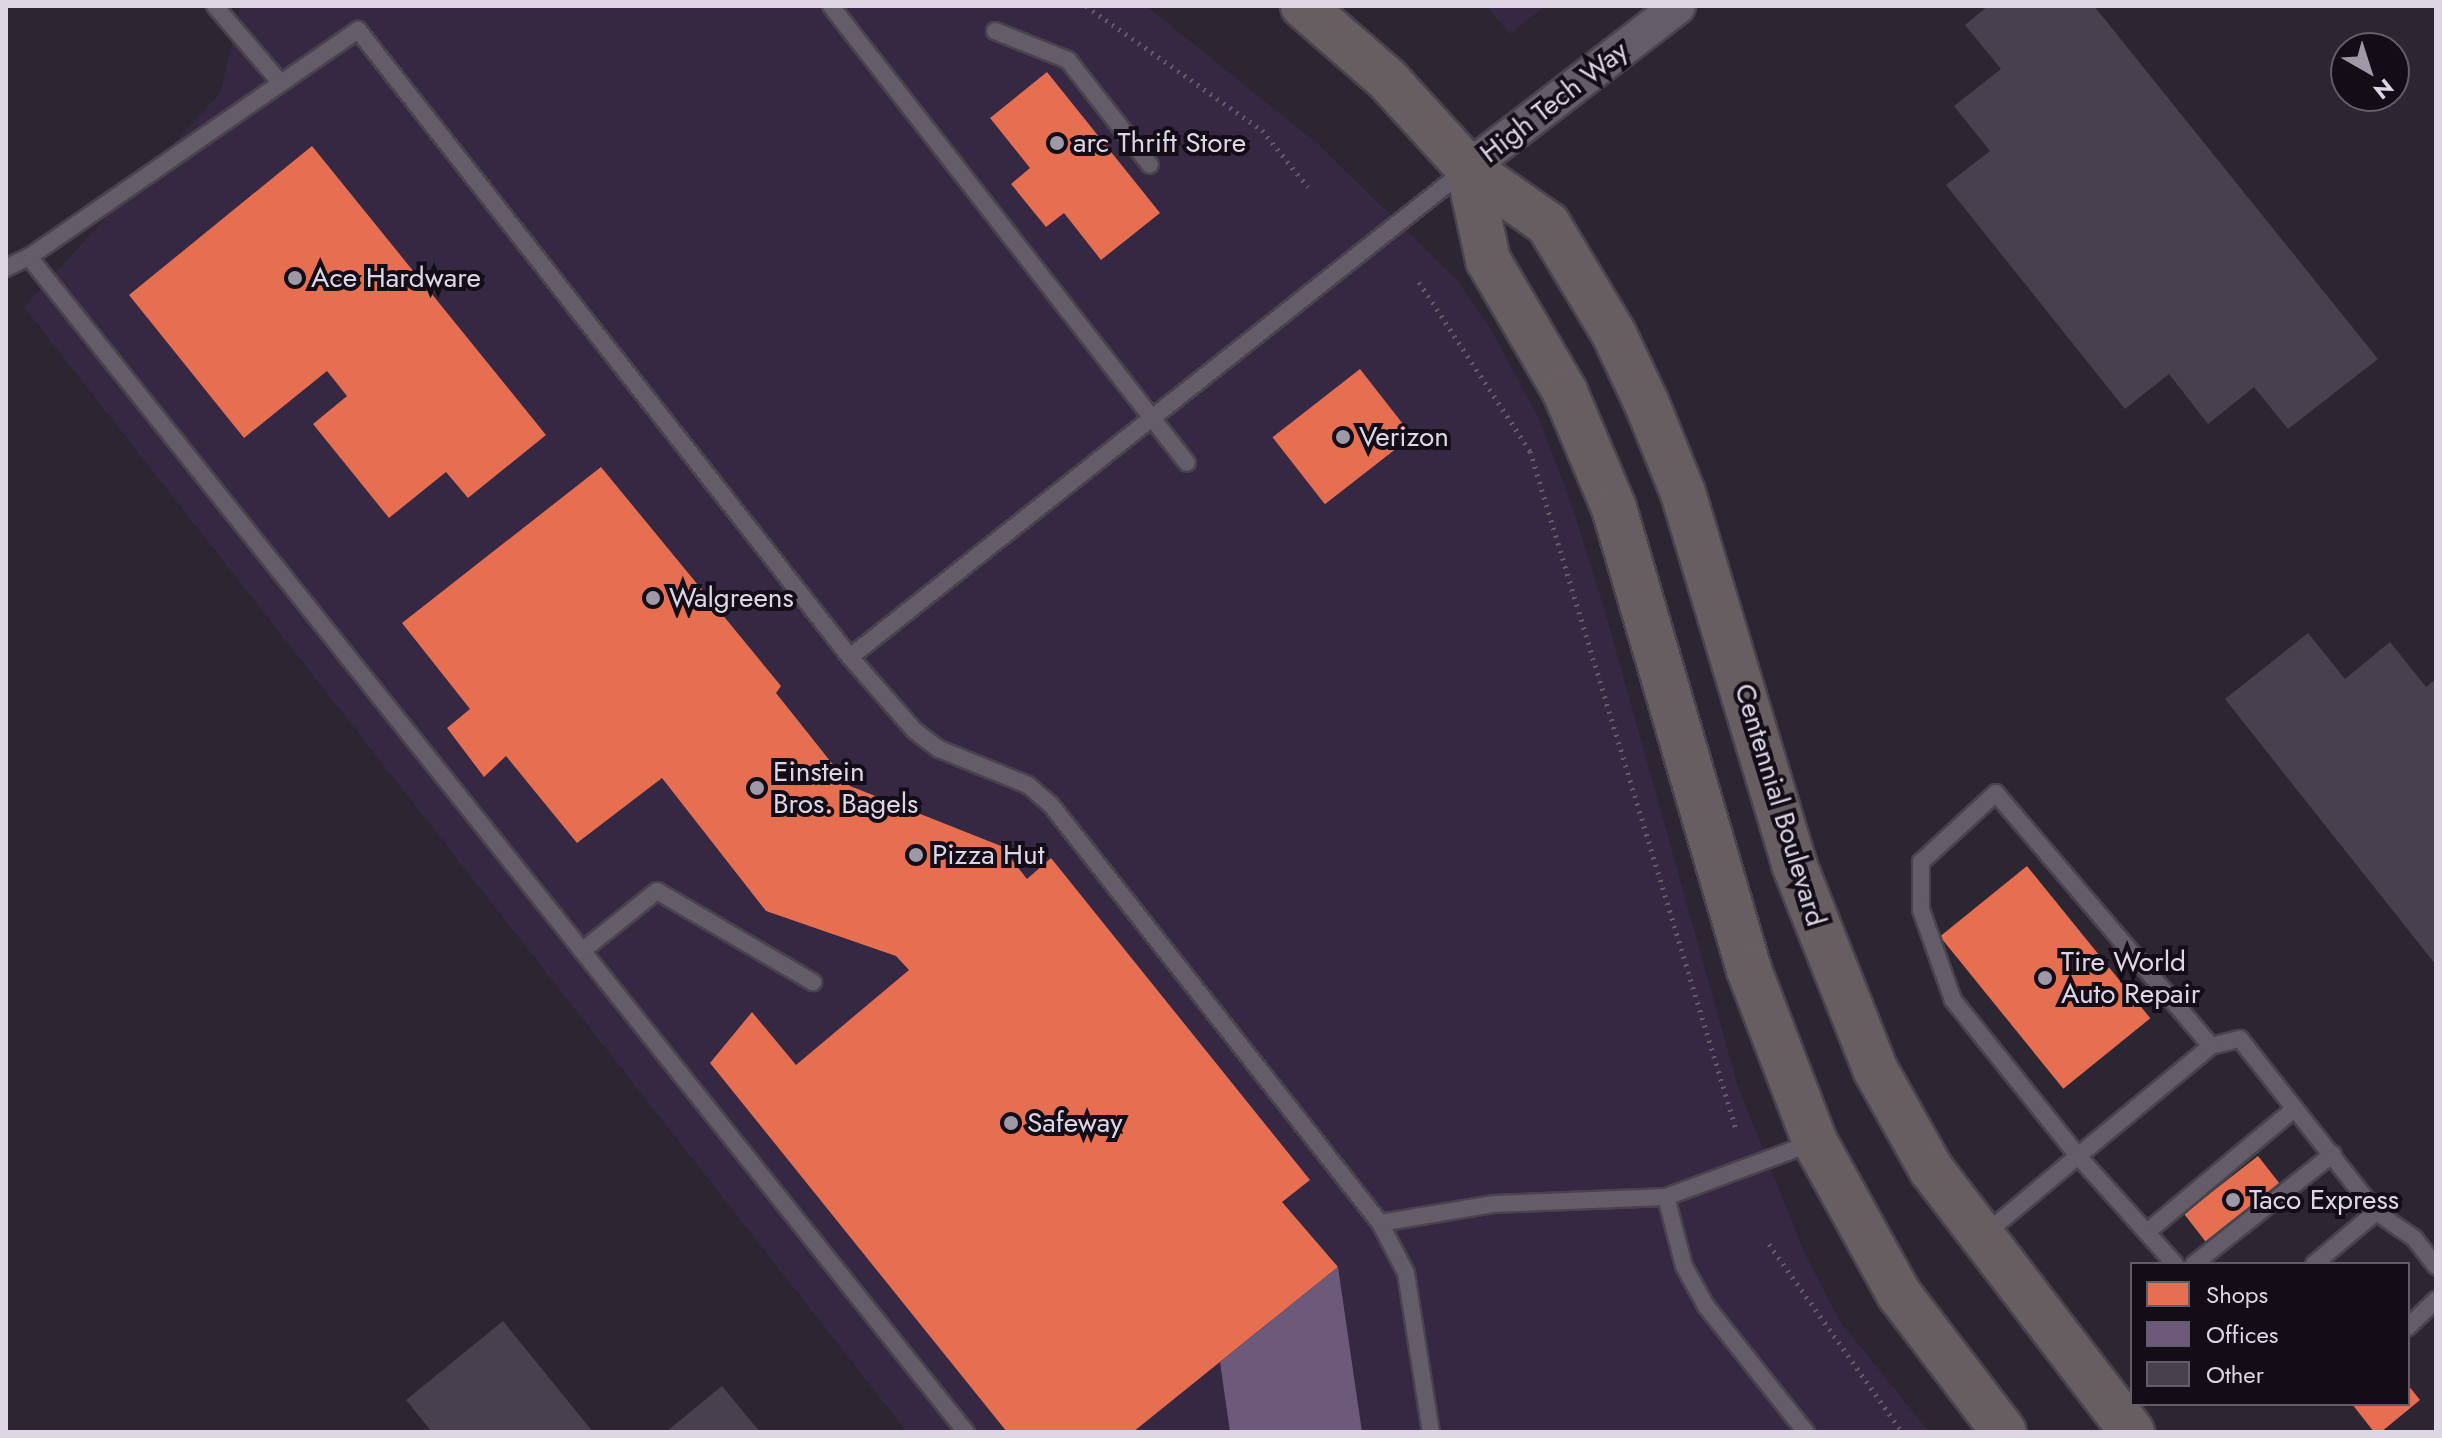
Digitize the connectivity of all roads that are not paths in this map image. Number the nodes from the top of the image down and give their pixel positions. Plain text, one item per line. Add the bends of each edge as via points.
1 (215, 6) edge
2 (831, 6) edge
3 (1303, 6) edge
4 (1678, 6) edge
5 (995, 31) dead end
6 (279, 81) junction
7 (1150, 165) dead end
8 (1468, 168) junction
9 (29, 257) junction
10 (6, 268) edge
11 (1152, 419) junction
12 (1187, 463) dead end
13 (850, 657) junction
14 (582, 951) junction
15 (813, 982) dead end
16 (2211, 1046) junction
17 (2294, 1109) junction
18 (1815, 1142) junction
19 (2333, 1154) junction
20 (2078, 1156) junction
21 (1666, 1197) junction
22 (2376, 1212) junction
23 (1380, 1223) junction
24 (2147, 1232) junction
25 (1980, 1238) junction
26 (2173, 1262) edge
27 (2197, 1262) edge
28 (2316, 1262) edge
29 (2436, 1266) edge
30 (2436, 1300) edge
31 (2410, 1325) edge
32 (966, 1432) edge
33 (1431, 1432) edge
34 (1806, 1432) edge
35 (2004, 1432) edge
36 (2132, 1432) edge

1 - 6 lane
2 - 11 lane
3 - 8 main road, Centennial Boulevard via 1387,79
4 - 8 street, High Tech Way
5 - 7 lane via 1068,60
6 - 9 lane
6 - 13 lane via 358,30
8 - 11 lane
8 - 18 main road via 1488,260 1565,392 1614,508 1749,970
8 - 25 main road, Centennial Boulevard via 1548,224 1614,334 1683,493 1794,864 1833,970 1875,1069 1931,1169
9 - 10 lane
9 - 14 lane
11 - 12 lane
11 - 13 lane
13 - 23 lane via 915,731 939,749 1028,785 1051,805
14 - 15 lane via 657,891
14 - 32 lane
16 - 17 lane via 2240,1039
16 - 20 lane
16 - 20 lane via 1996,793 1921,862 1921,910 1953,1000
17 - 19 lane
17 - 24 lane
18 - 21 lane
18 - 35 main road via 1899,1294
19 - 22 lane
19 - 27 lane
20 - 24 lane
20 - 25 lane
21 - 23 lane via 1494,1204
21 - 34 lane via 1684,1266 1701,1298
22 - 28 lane
22 - 29 lane via 2414,1238
23 - 33 lane via 1406,1273
24 - 26 lane
25 - 36 main road, Centennial Boulevard
30 - 31 lane

